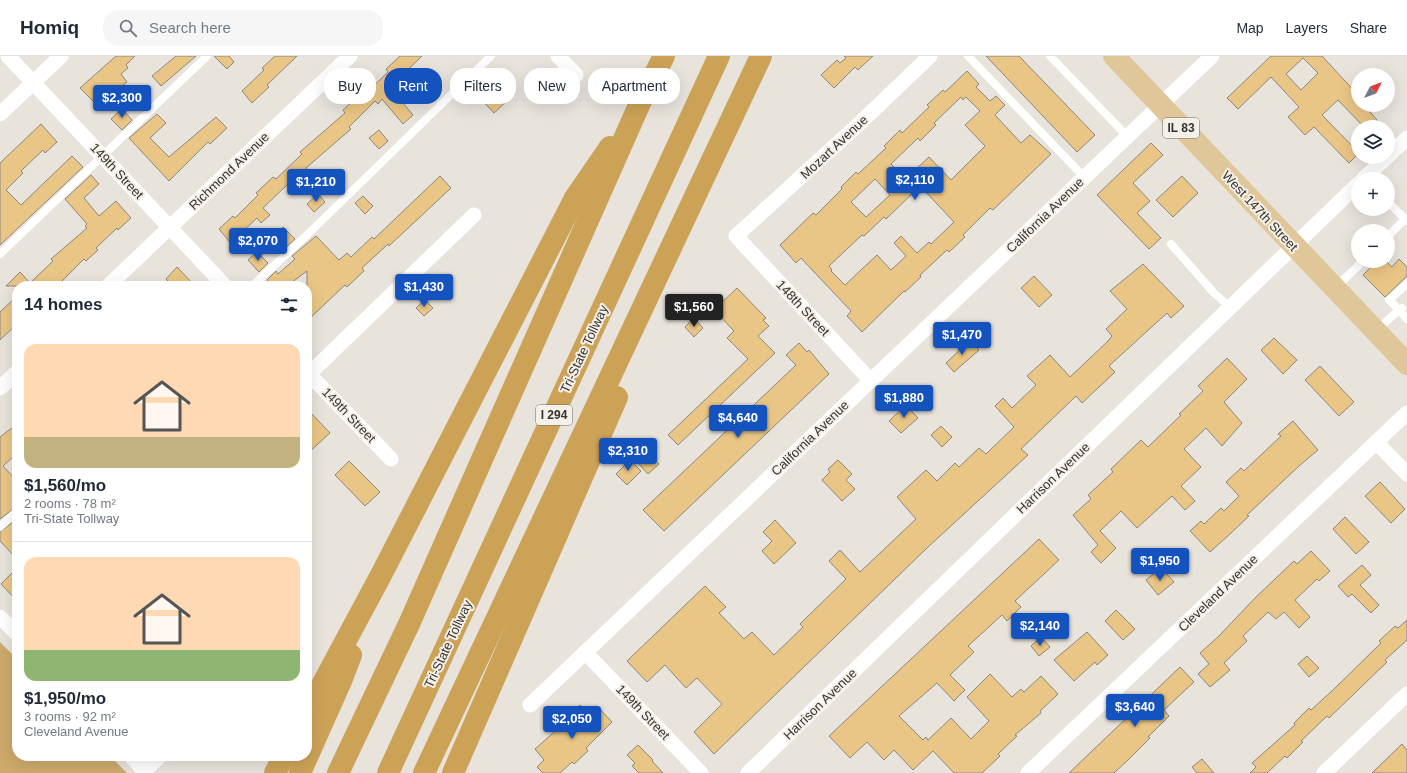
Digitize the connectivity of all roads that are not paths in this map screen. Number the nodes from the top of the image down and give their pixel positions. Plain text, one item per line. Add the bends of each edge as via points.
1 (8, 56) edge
2 (61, 56) edge
3 (207, 56) edge
4 (350, 56) edge
5 (491, 56) edge
6 (558, 56) edge
7 (664, 56) edge
8 (719, 56) edge
9 (761, 56) edge
10 (930, 56) edge
11 (968, 56) edge
12 (1050, 56) edge
13 (1114, 56) edge
14 (1212, 56) edge
15 (570, 68) edge
16 (658, 68) edge
17 (33, 83) junction
18 (639, 104) edge
19 (640, 104) edge
20 (1160, 105) junction
21 (0, 114) edge
22 (1128, 136) junction
23 (1407, 138) edge
24 (1395, 149) edge
25 (102, 156) junction
26 (1380, 164) edge
27 (1371, 172) edge
28 (1084, 177) junction
29 (1351, 191) edge
30 (1395, 209) edge
31 (474, 215) dead end
32 (1406, 220) edge
33 (170, 227) junction
34 (1395, 230) edge
35 (736, 236) joint
36 (676, 238) junction
37 (1171, 244) dead end
38 (1293, 246) junction
39 (0, 254) edge
40 (1356, 268) edge
41 (113, 281) edge
42 (220, 281) edge
43 (257, 281) edge
44 (1406, 286) edge
45 (1334, 289) junction
46 (1230, 307) junction
47 (1400, 309) junction
48 (1407, 319) edge
49 (1376, 332) junction
50 (1407, 363) edge
51 (312, 370) edge
52 (12, 377) edge
53 (312, 378) edge
54 (871, 381) junction
55 (0, 388) edge
56 (1407, 413) edge
57 (1376, 442) junction
58 (391, 459) dead end
59 (1407, 474) edge
60 (12, 516) edge
61 (0, 527) edge
62 (381, 575) junction
63 (0, 617) edge
64 (12, 629) edge
65 (585, 652) junction
66 (1407, 694) edge
67 (312, 704) edge
68 (530, 705) dead end
69 (312, 747) edge
70 (135, 761) edge
71 (155, 761) edge
72 (281, 761) edge
73 (305, 761) edge
74 (275, 773) edge
75 (300, 773) edge
76 (338, 773) edge
77 (388, 773) edge
78 (424, 773) edge
79 (453, 773) edge
80 (701, 773) edge
81 (748, 773) edge
82 (1028, 773) edge
83 (1324, 773) edge

1 - 17 street, 149th Street
2 - 17 street
3 - 25 lane
4 - 33 street, Richmond Avenue
5 - 43 lane
6 - 15 street
7 - 16 highway
8 - 77 highway, Tri-State Tollway / I 294
9 - 36 highway
10 - 35 street, Mozart Avenue
11 - 28 lane
12 - 22 lane
13 - 20 main road, West 147th Street / IL 83
14 - 20 street, California Avenue
17 - 21 street
17 - 25 street, 149th Street
18 - 62 highway via 575,198
19 - 76 highway via 409,624
20 - 22 street, California Avenue
20 - 38 main road, West 147th Street / IL 83
22 - 28 street, California Avenue
23 - 24 street, Harrison Avenue
25 - 33 street, 149th Street
25 - 39 lane
26 - 27 street, Harrison Avenue
28 - 54 street, California Avenue
29 - 38 street, Harrison Avenue
30 - 32 lane
31 - 51 street
32 - 34 lane
33 - 41 street, Richmond Avenue
33 - 42 street, 149th Street
35 - 54 street, 148th Street
36 - 78 highway
36 - 79 highway via 661,297
37 - 46 lane via 1214,294
38 - 45 main road, West 147th Street / IL 83
38 - 46 street, Harrison Avenue
40 - 45 lane
44 - 47 lane via 1389,300
45 - 49 main road, West 147th Street / IL 83
46 - 81 street, Harrison Avenue
47 - 48 lane
47 - 49 lane
49 - 50 main road, West 147th Street / IL 83
52 - 55 street
53 - 58 street, 149th Street
54 - 65 street, California Avenue
56 - 57 street, Cleveland Avenue
57 - 59 street
57 - 82 street, Cleveland Avenue
60 - 61 lane
62 - 67 highway
62 - 69 highway via 342,681
63 - 64 street
65 - 68 street, California Avenue
65 - 80 street, 149th Street
66 - 83 street
70 - 71 street via 144,771
72 - 74 highway
73 - 75 highway

